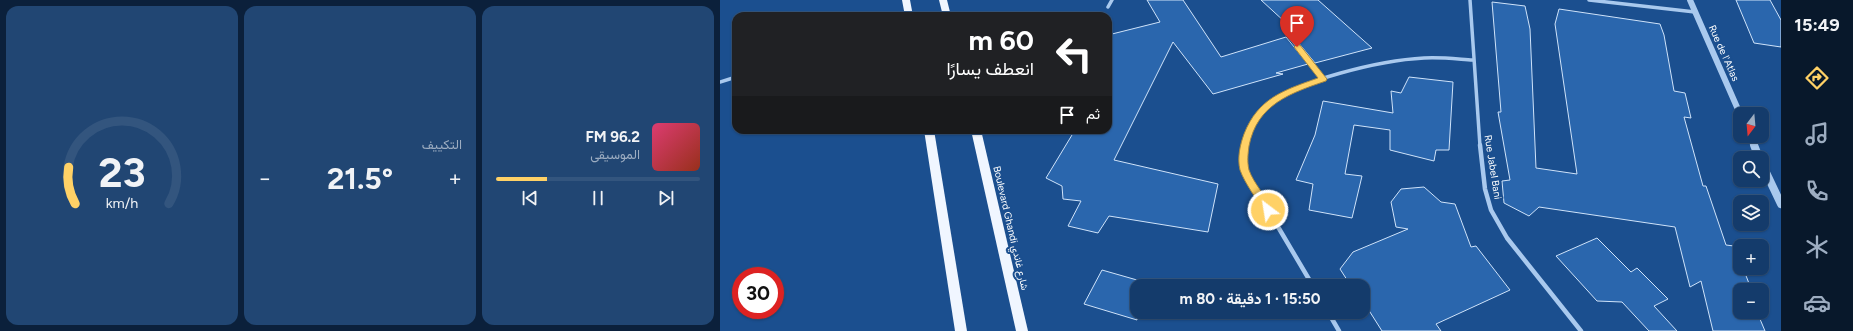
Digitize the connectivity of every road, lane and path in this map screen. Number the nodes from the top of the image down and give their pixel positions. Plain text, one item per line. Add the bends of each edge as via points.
1 (906, 0) edge
2 (943, 0) edge
3 (1112, 0) edge
4 (1470, 0) edge
5 (1589, 0) edge
6 (1690, 0) edge
7 (1108, 7) dead end
8 (908, 12) edge
9 (946, 12) edge
10 (1695, 12) junction
11 (1289, 36) dead end
12 (1473, 60) junction
13 (732, 78) edge
14 (1324, 79) junction
15 (720, 82) edge
16 (1737, 107) edge
17 (930, 134) edge
18 (977, 134) edge
19 (1769, 179) edge
20 (1781, 204) edge
21 (1309, 279) edge
22 (1332, 319) edge
23 (961, 331) edge
24 (1022, 331) edge
25 (1339, 331) edge
26 (1581, 331) edge

1 - 8 main road
2 - 9 main road
3 - 7 street
4 - 12 street, Rue Jabel Bani
5 - 10 street
6 - 10 street, Rue de l'Atlas
10 - 16 street, Rue de l'Atlas
11 - 14 street
12 - 14 street via 1425,58 1385,62
12 - 26 street, Rue Jabel Bani via 1482,165 1491,210 1507,238
13 - 15 street
14 - 21 street via 1289,91 1263,108 1249,131 1243,160 1245,171
17 - 23 main road
18 - 24 main road, Boulevard Ghandi شارع غاندي
19 - 20 street
22 - 25 street

